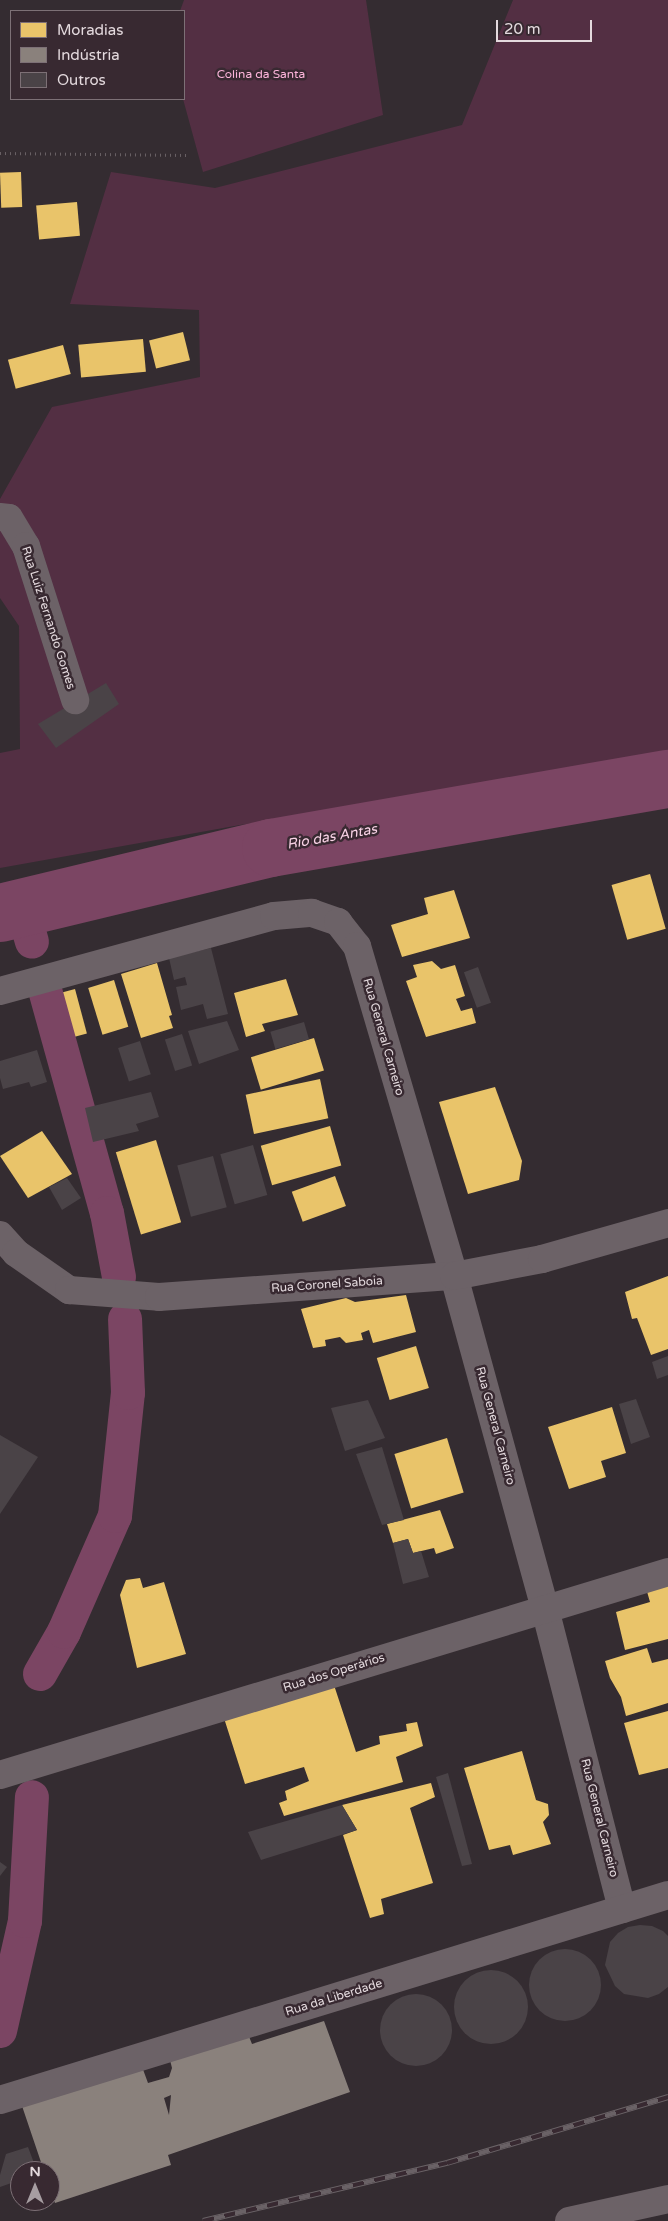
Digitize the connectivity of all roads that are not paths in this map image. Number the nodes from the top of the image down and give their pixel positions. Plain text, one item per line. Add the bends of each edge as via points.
1 (0, 516) edge
2 (76, 700) dead end
3 (0, 991) edge
4 (668, 1223) edge
5 (0, 1235) edge
6 (454, 1276) junction
7 (668, 1572) edge
8 (545, 1609) junction
9 (0, 1775) edge
10 (668, 1895) edge
11 (622, 1910) junction
12 (0, 2100) edge
13 (668, 2199) edge
14 (569, 2221) edge

1 - 2 street, Rua Luiz Fernando Gomes via 9,518 26,546
3 - 6 street, Rua General Carneiro via 274,916 312,913 338,922 356,946
4 - 6 street, Rua Coronel Saboia via 542,1259
5 - 6 street, Rua Coronel Saboia via 16,1253 69,1290 159,1297
6 - 8 street, Rua General Carneiro
7 - 8 street, Rua dos Operários
8 - 9 street, Rua dos Operários
8 - 11 street, Rua General Carneiro
10 - 11 street, Rua da Liberdade
11 - 12 street, Rua da Liberdade
13 - 14 street

